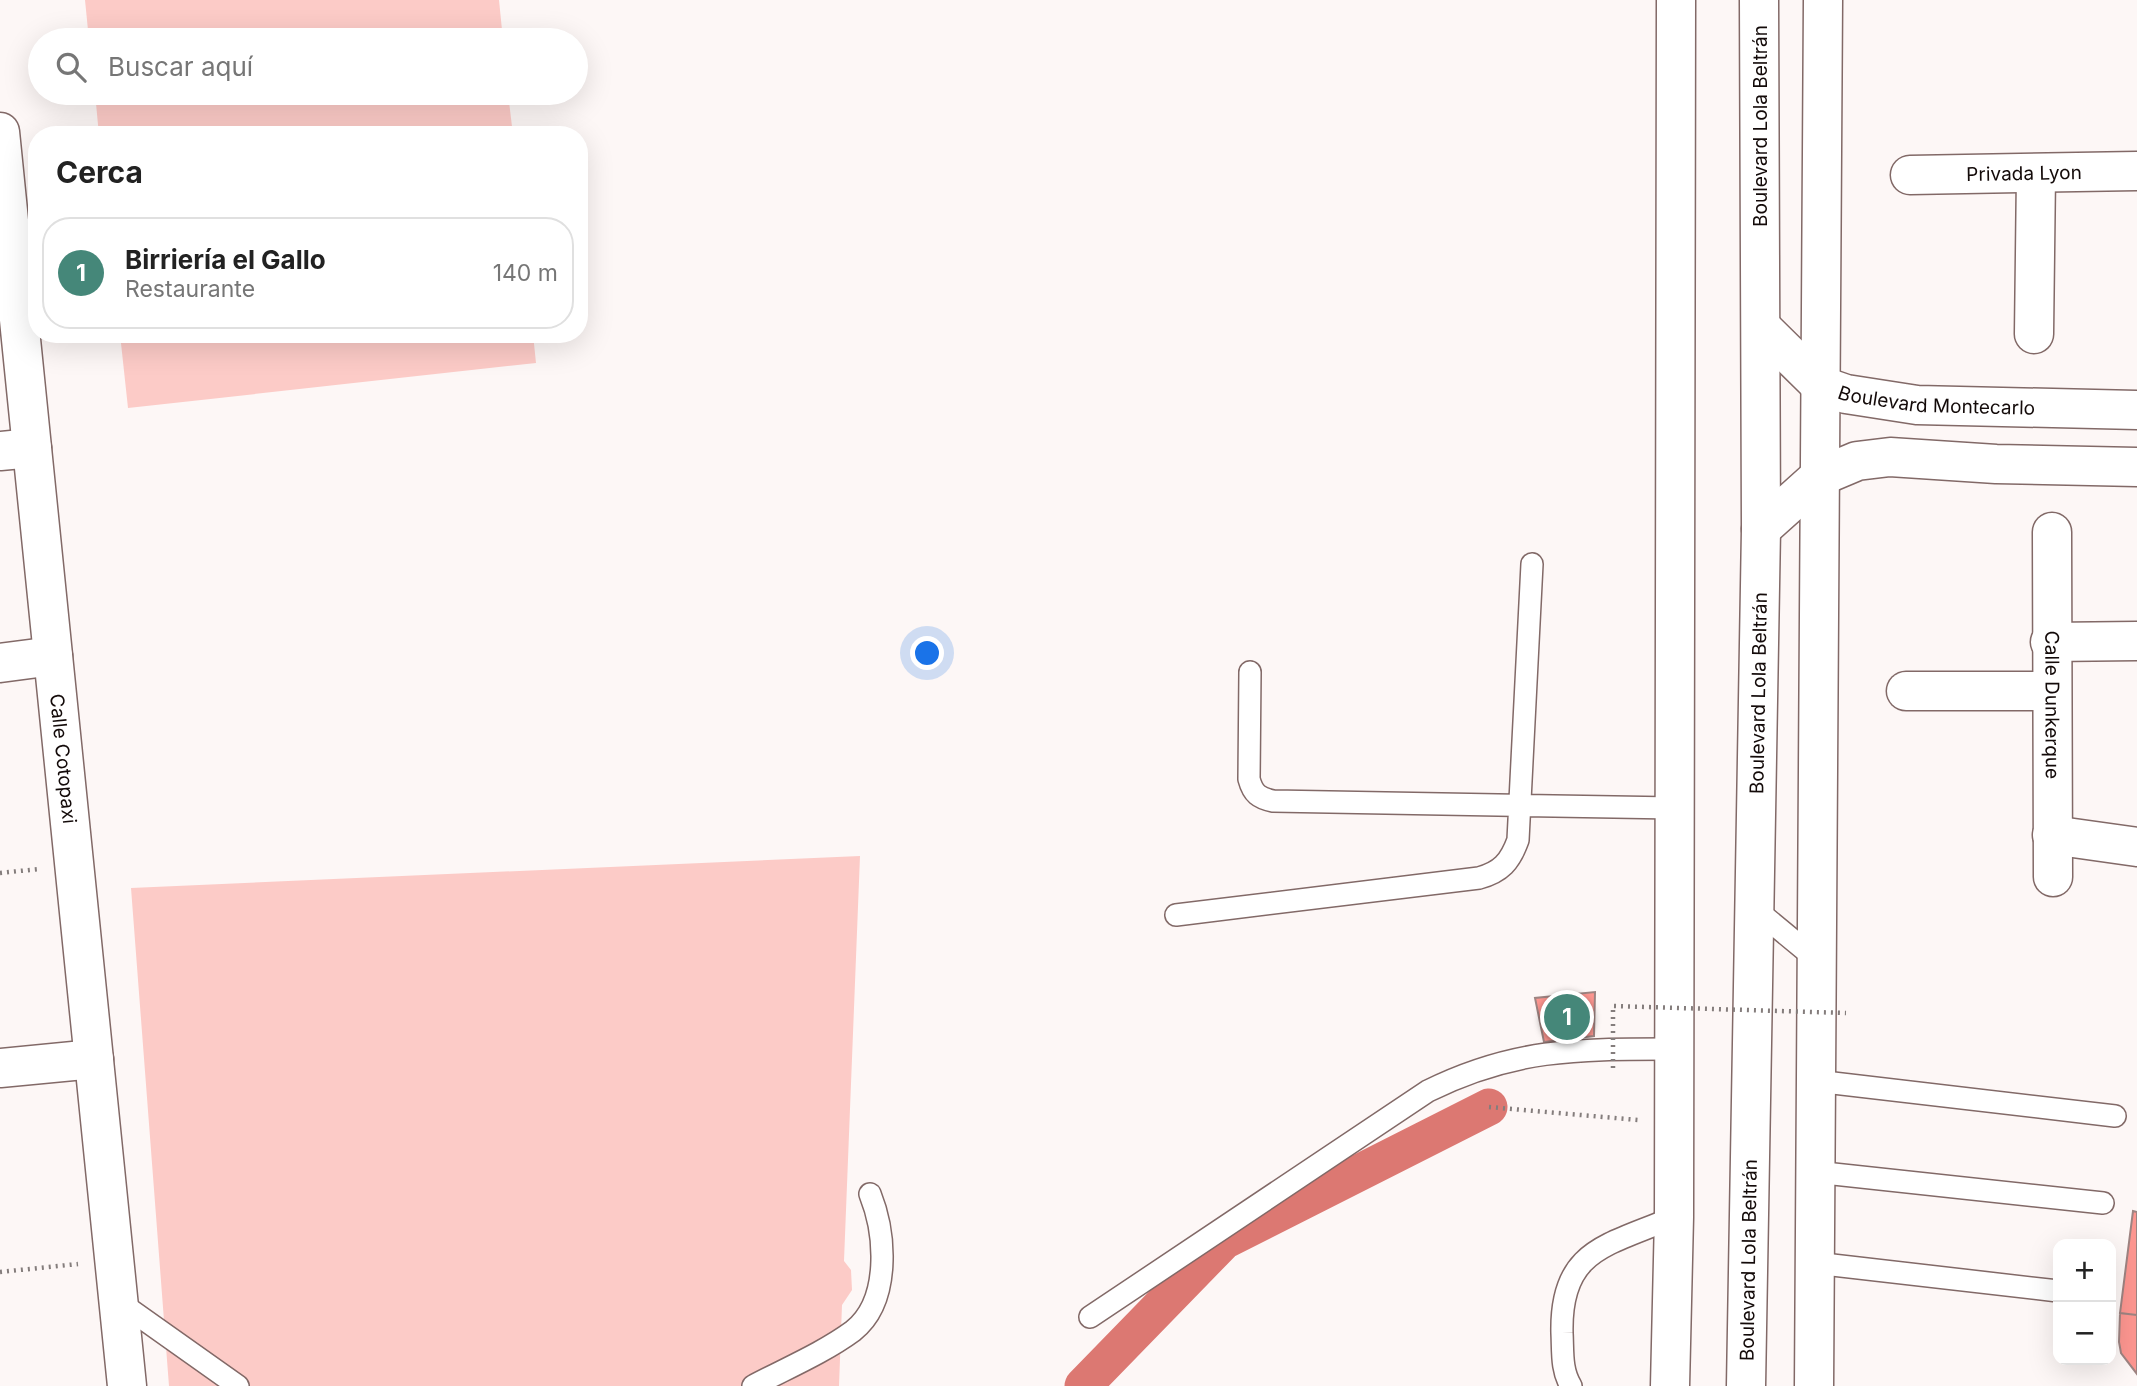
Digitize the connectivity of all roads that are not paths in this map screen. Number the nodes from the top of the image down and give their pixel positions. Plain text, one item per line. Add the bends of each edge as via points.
1 (1675, 0) edge
2 (1759, 0) edge
3 (1823, 0) edge
4 (0, 132) edge
5 (2137, 171) edge
6 (2036, 174) junction
7 (1910, 175) dead end
8 (1762, 328) junction
9 (2034, 334) dead end
10 (1820, 385) junction
11 (1963, 407) junction
12 (2137, 411) edge
13 (16, 450) edge
14 (1973, 463) junction
15 (2137, 467) edge
16 (1819, 477) junction
17 (1761, 528) junction
18 (2052, 532) dead end
19 (1532, 564) dead end
20 (2137, 641) edge
21 (2050, 642) junction
22 (53, 656) junction
23 (0, 663) edge
24 (1250, 671) dead end
25 (1906, 691) dead end
26 (2051, 691) junction
27 (1520, 807) junction
28 (1674, 808) junction
29 (2052, 835) junction
30 (2137, 847) edge
31 (2053, 877) dead end
32 (1754, 908) junction
33 (1176, 915) dead end
34 (1817, 960) junction
35 (1674, 1049) junction
36 (94, 1059) junction
37 (0, 1068) edge
38 (1816, 1081) junction
39 (2115, 1116) dead end
40 (1815, 1172) junction
41 (870, 1194) dead end
42 (2103, 1203) dead end
43 (1674, 1217) junction
44 (1815, 1263) junction
45 (2053, 1290) edge
46 (118, 1301) junction
47 (1090, 1317) dead end
48 (127, 1386) edge
49 (238, 1386) edge
50 (753, 1386) edge
51 (1571, 1386) edge
52 (1669, 1386) edge
53 (1683, 1386) edge
54 (1746, 1386) edge
55 (1814, 1386) edge

1 - 28 street
2 - 8 street, Boulevard Lola Beltrán
3 - 10 street
4 - 13 street, Calle Cotopaxi
5 - 6 street, Privada Lyon
6 - 7 street, Privada Lyon
6 - 9 street
8 - 10 street, Boulevard Montecarlo
8 - 17 street, Boulevard Lola Beltrán
10 - 11 street, Boulevard Montecarlo via 1877,400
10 - 16 street
11 - 12 street, Boulevard Montecarlo
11 - 14 street
13 - 22 street, Calle Cotopaxi
14 - 15 street
14 - 16 street via 1890,457 1857,461
16 - 17 street
16 - 34 street
17 - 32 street, Boulevard Lola Beltrán
18 - 21 street, Calle Dunkerque
19 - 27 lane
20 - 21 street
21 - 26 street, Calle Dunkerque
22 - 23 street
22 - 36 street, Calle Cotopaxi
24 - 27 lane via 1249,779 1259,798
25 - 26 street
26 - 29 street, Calle Dunkerque
27 - 28 lane
27 - 33 lane via 1518,840 1499,872
28 - 35 street
29 - 30 street
29 - 31 street, Calle Dunkerque
32 - 34 lane
32 - 54 street, Boulevard Lola Beltrán
34 - 38 street
35 - 43 street
35 - 47 lane via 1560,1050 1469,1071 1428,1091
36 - 37 street
36 - 46 street, Calle Cotopaxi
38 - 39 lane
38 - 40 street
40 - 42 lane
40 - 44 street
41 - 50 lane via 880,1219 884,1251 870,1307 855,1329
43 - 51 lane via 1589,1254 1575,1269 1562,1307 1564,1372
43 - 52 street
44 - 45 lane
44 - 55 street
46 - 48 street, Calle Cotopaxi
46 - 49 lane
52 - 53 street

